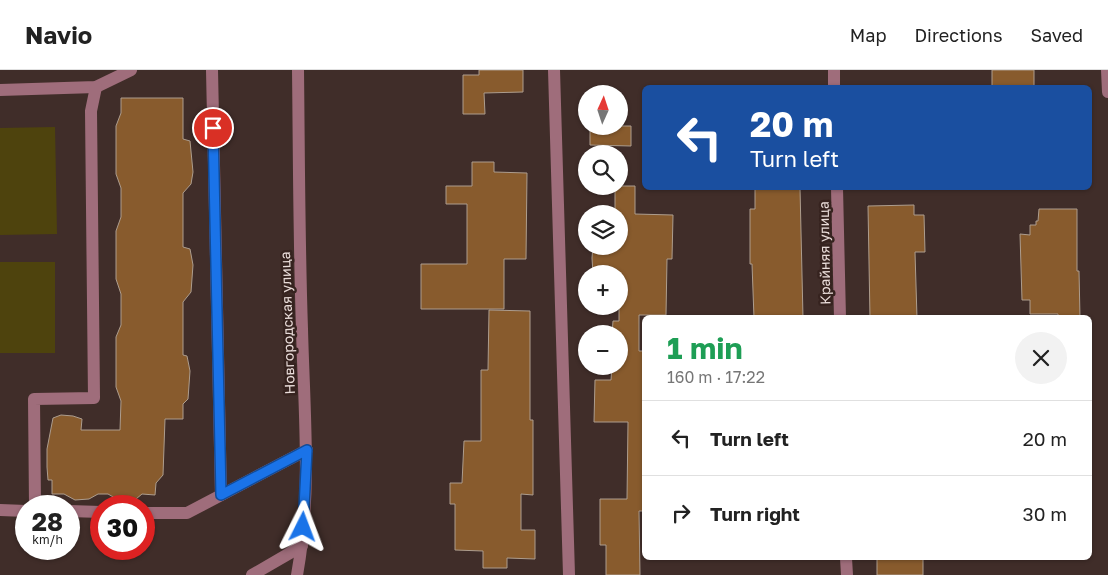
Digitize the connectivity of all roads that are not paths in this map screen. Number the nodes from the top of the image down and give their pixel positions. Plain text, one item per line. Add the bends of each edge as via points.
1 (131, 70) edge
2 (212, 70) edge
3 (298, 70) edge
4 (554, 70) edge
5 (834, 70) edge
6 (1107, 70) edge
7 (834, 85) edge
8 (96, 87) junction
9 (0, 90) edge
10 (1108, 92) edge
11 (837, 190) edge
12 (840, 315) edge
13 (307, 450) junction
14 (36, 495) edge
15 (221, 495) junction
16 (0, 510) edge
17 (15, 511) edge
18 (155, 513) edge
19 (302, 546) junction
20 (846, 560) edge
21 (252, 575) edge
22 (297, 575) edge
23 (569, 575) edge
24 (847, 575) edge

1 - 8 street
2 - 15 street
3 - 13 street, Новгородская улица via 301,318
4 - 23 street
5 - 7 street
6 - 10 street
8 - 9 street
8 - 14 street via 91,111 94,398 34,398
11 - 12 street, Крайняя улица
13 - 15 street
13 - 19 street, Новгородская улица
15 - 18 street via 187,513
16 - 17 street
19 - 21 street
19 - 22 street, Новгородская улица
20 - 24 street

